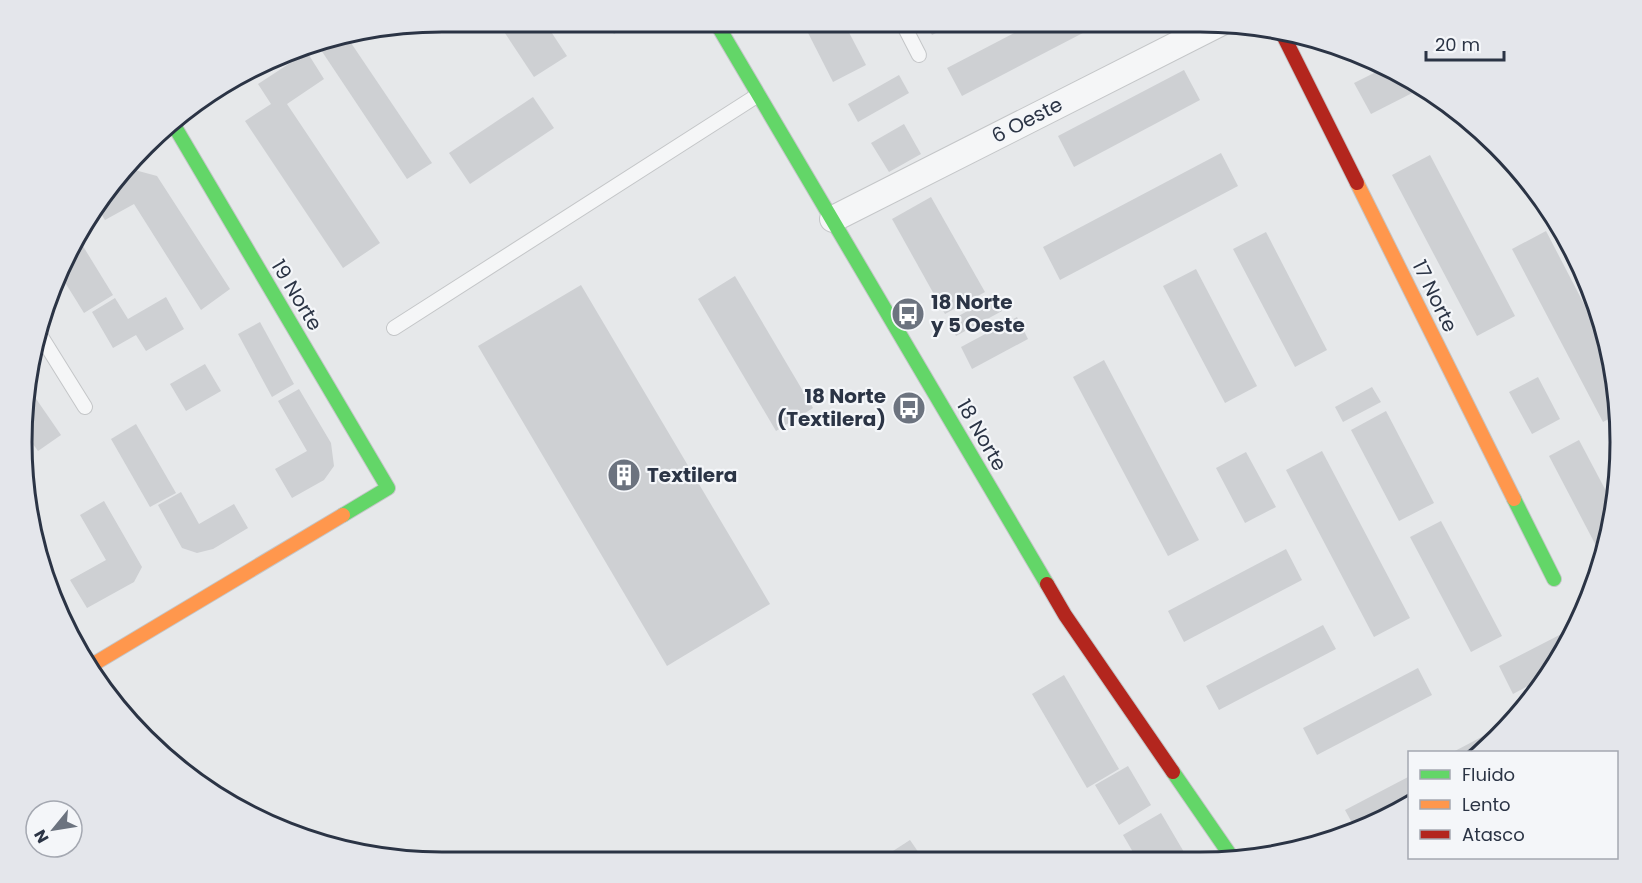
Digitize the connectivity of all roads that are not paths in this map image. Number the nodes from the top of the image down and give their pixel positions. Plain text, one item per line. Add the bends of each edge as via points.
1 (722, 32) edge
2 (908, 32) edge
3 (1202, 32) edge
4 (1286, 40) edge
5 (920, 55) dead end
6 (759, 95) junction
7 (176, 129) edge
8 (833, 219) junction
9 (394, 328) dead end
10 (44, 341) edge
11 (85, 407) dead end
12 (1554, 579) dead end
13 (97, 662) edge
14 (1228, 851) edge

1 - 6 street, 18 Norte
2 - 5 lane
3 - 8 street, 6 Oeste
4 - 12 street, 17 Norte
6 - 8 street, 18 Norte
6 - 9 lane
7 - 13 street, 19 Norte via 388,488
8 - 14 street, 18 Norte via 1065,615
10 - 11 lane

